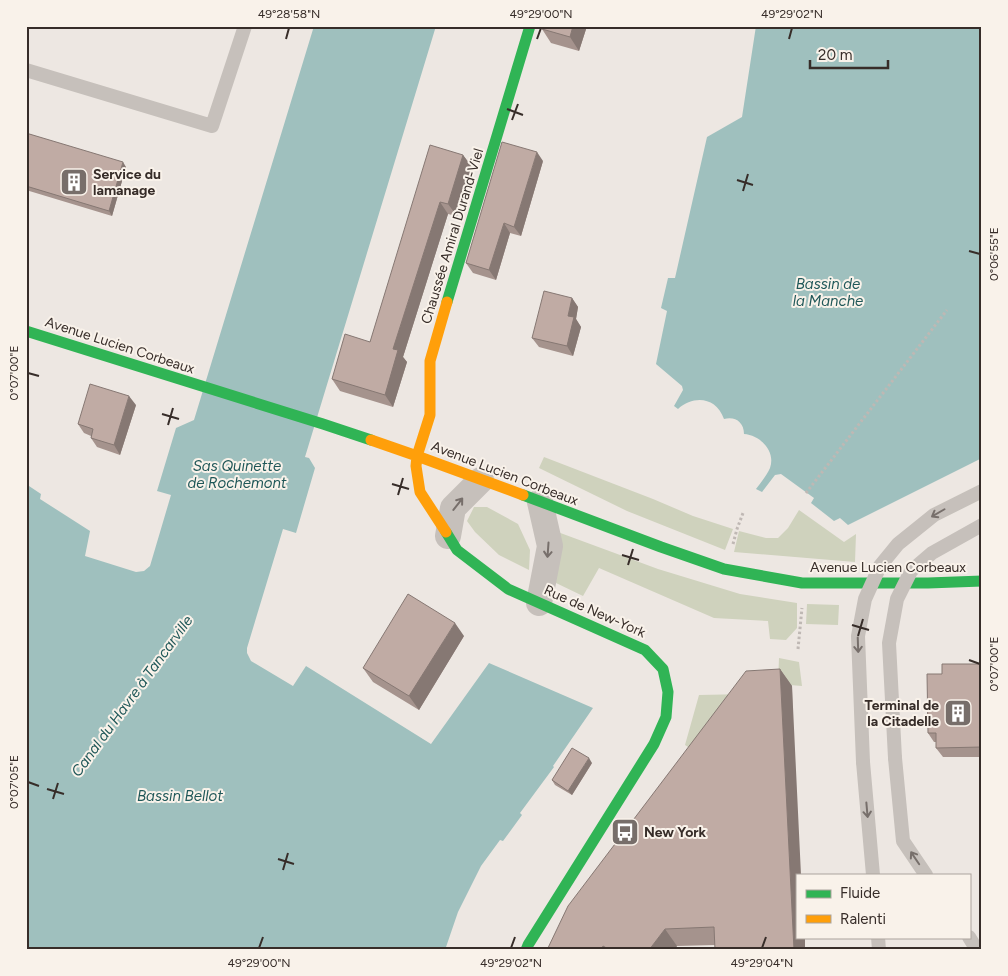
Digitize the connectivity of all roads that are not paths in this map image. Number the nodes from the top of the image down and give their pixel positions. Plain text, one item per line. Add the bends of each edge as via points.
1 (245, 26) edge
2 (530, 26) edge
3 (26, 70) edge
4 (26, 331) edge
5 (418, 456) junction
6 (481, 480) junction
7 (982, 491) edge
8 (540, 502) junction
9 (982, 525) edge
10 (448, 536) junction
11 (982, 581) edge
12 (539, 603) junction
13 (873, 874) edge
14 (925, 874) edge
15 (970, 938) edge
16 (526, 950) edge
17 (977, 950) edge

1 - 3 lane via 212,126
2 - 5 street, Chaussée Amiral Durand-Viel via 430,361 430,415
4 - 5 street, Avenue Lucien Corbeaux
5 - 6 street, Avenue Lucien Corbeaux
5 - 10 street, Rue de New-York via 416,466 420,492
6 - 8 street, Avenue Lucien Corbeaux
10 -> 6 street via 453,508
7 -> 13 lane, bridge via 934,515 898,544 880,566 865,599 858,636 863,762
8 - 11 street, Avenue Lucien Corbeaux via 724,569 778,579 802,583
8 -> 12 street via 550,546
14 -> 9 lane, bridge via 903,841 889,643 897,599 911,571 932,553
10 - 12 street, Rue de New-York via 457,550 508,589
12 - 16 street, Rue de New-York via 645,650 663,669 668,692 666,717 654,744
15 - 17 lane

